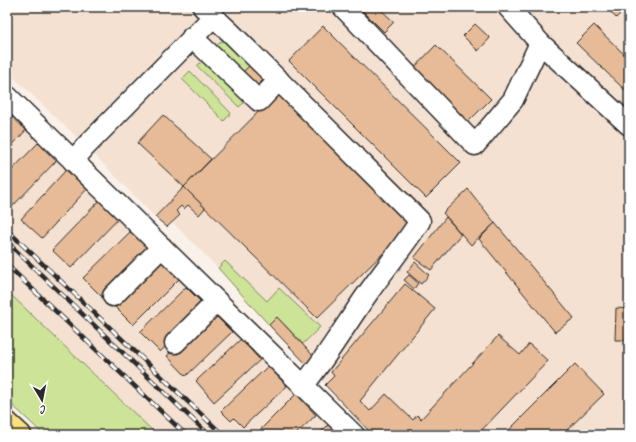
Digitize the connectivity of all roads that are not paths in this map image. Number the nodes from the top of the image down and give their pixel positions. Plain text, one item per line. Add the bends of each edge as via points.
1 (343, 7) edge
2 (512, 8) edge
3 (208, 12) edge
4 (192, 38) junction
5 (540, 43) junction
6 (279, 80) junction
7 (7, 96) edge
8 (629, 125) edge
9 (73, 161) junction
10 (162, 247) junction
11 (113, 296) dead end
12 (217, 300) junction
13 (175, 343) dead end
14 (303, 386) junction
15 (7, 423) edge
16 (20, 435) edge
17 (354, 435) edge

1 - 5 street via 475,145 513,100
2 - 5 street
3 - 4 street
3 - 6 street
4 - 6 street via 259,101
4 - 9 street
5 - 8 street
6 - 14 street via 420,221
7 - 9 street
9 - 10 street
10 - 11 street
10 - 12 street
12 - 13 street
12 - 14 street
14 - 17 street
15 - 16 main road

